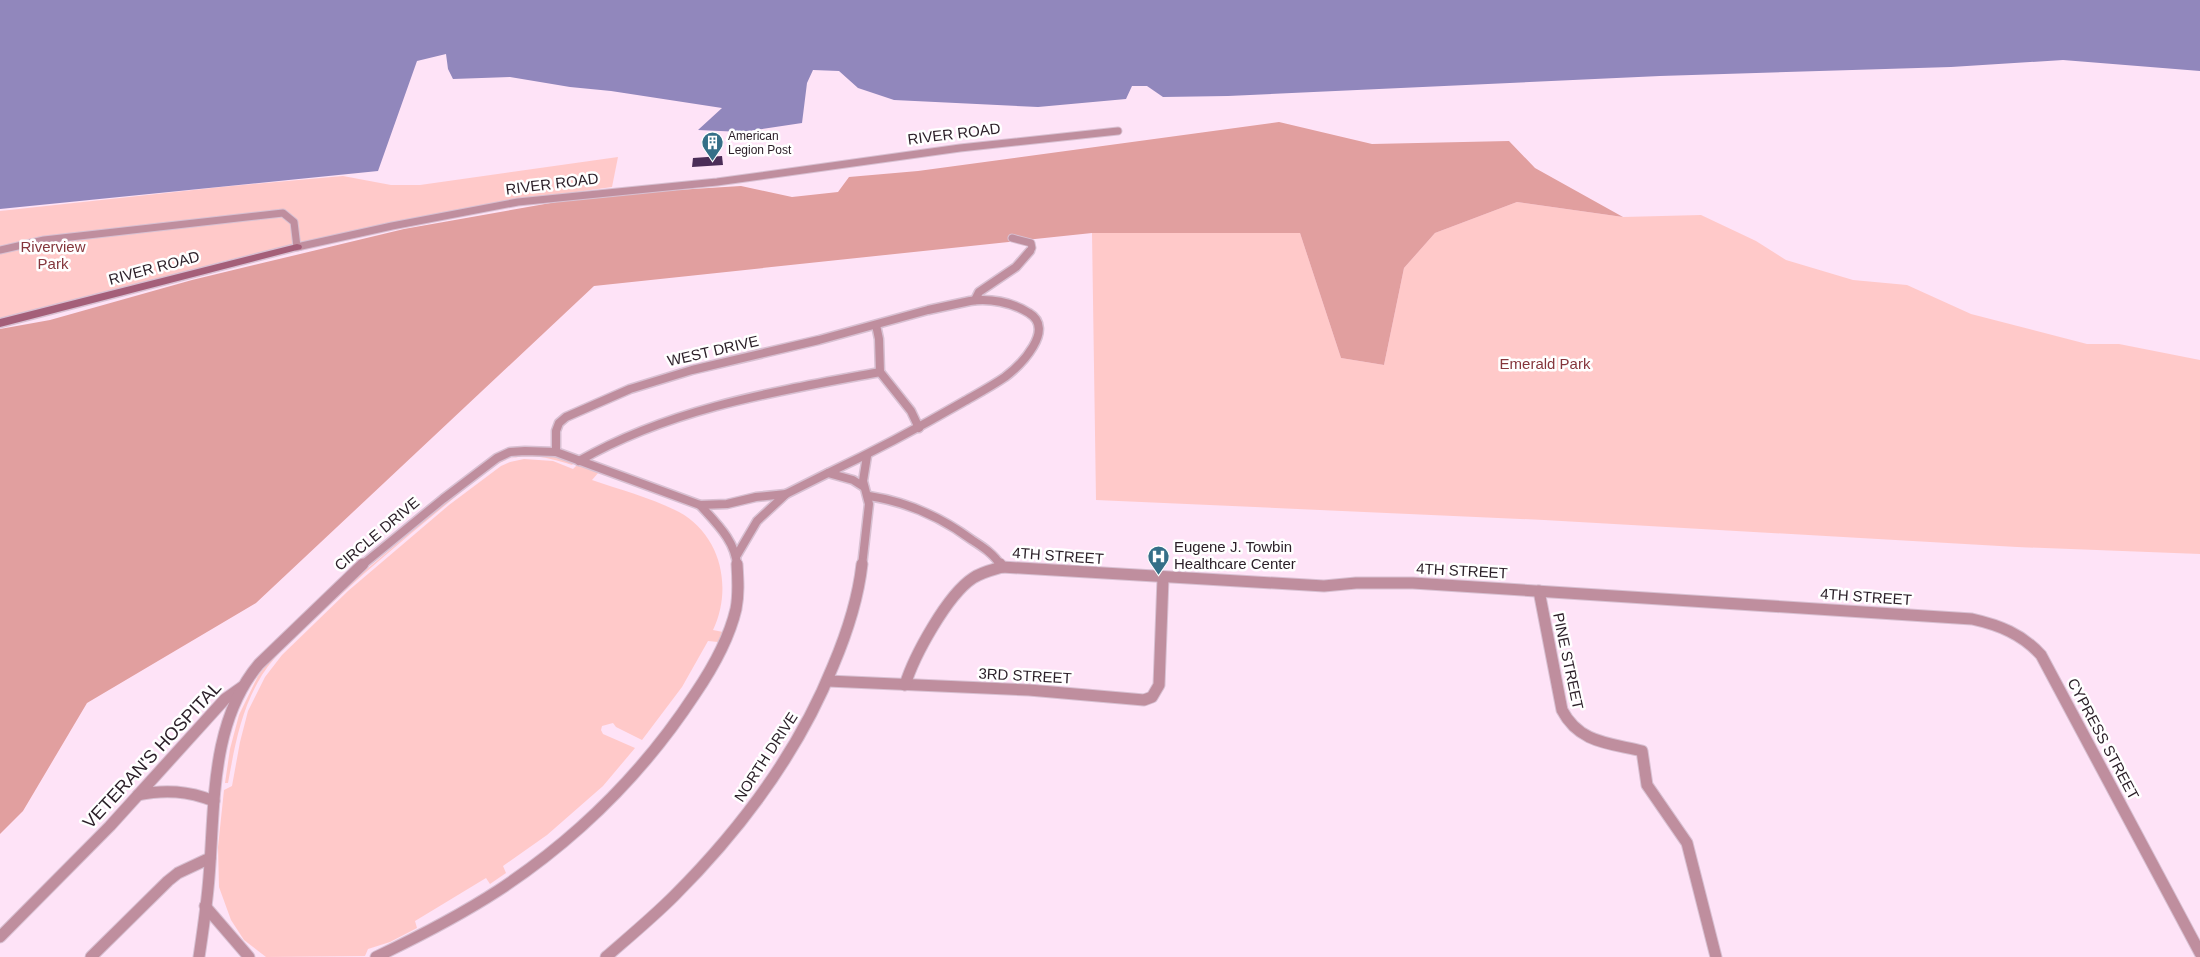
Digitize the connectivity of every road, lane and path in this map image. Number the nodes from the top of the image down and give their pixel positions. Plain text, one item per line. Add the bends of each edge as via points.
1 (1118, 131) dead end
2 (1012, 238) dead end
3 (297, 247) junction
4 (0, 250) edge
5 (975, 300) junction
6 (0, 323) edge
7 (876, 326) junction
8 (880, 372) junction
9 (919, 428) junction
10 (556, 452) junction
11 (867, 456) junction
12 (579, 461) junction
13 (828, 473) junction
14 (867, 492) junction
15 (786, 494) junction
16 (700, 506) junction
17 (737, 555) junction
18 (1002, 567) junction
19 (1163, 578) junction
20 (1539, 590) junction
21 (1920, 616) joint
22 (828, 681) junction
23 (905, 685) junction
24 (242, 686) junction
25 (138, 795) junction
26 (214, 800) junction
27 (210, 858) junction
28 (205, 906) junction
29 (0, 937) edge
30 (2200, 953) edge
31 (91, 957) edge
32 (199, 957) edge
33 (249, 957) edge
34 (376, 957) edge
35 (606, 957) edge
36 (1716, 957) edge

1 - 3 street, RIVER ROAD via 960,148 717,182 518,202
2 - 5 street via 1028,241 1032,248 1016,267 979,292
3 - 4 street via 294,221 283,213 44,240
3 - 6 street, RIVER ROAD
5 - 7 street, WEST DRIVE
5 - 9 street, WEST DRIVE via 1008,303 1022,308 1036,320 1039,337 1028,355 1005,377
7 - 8 street
7 - 10 street, WEST DRIVE via 675,373 610,396 562,419 554,443
8 - 9 street via 911,411
8 - 12 street via 709,407 651,426
9 - 11 street, WEST DRIVE
10 - 12 street, CIRCLE DRIVE
10 - 24 street, CIRCLE DRIVE via 505,453 465,481 310,612
11 - 13 street, WEST DRIVE
11 - 14 street, NORTH DRIVE via 863,477
12 - 16 street, CIRCLE DRIVE
13 - 14 street via 853,480
13 - 15 street, CIRCLE DRIVE
14 - 18 street via 945,521 994,556
14 - 22 street, NORTH DRIVE via 864,559 858,592
15 - 16 street, CIRCLE DRIVE
15 - 17 street via 756,520
16 - 17 street via 726,535
17 - 34 street via 740,598 715,662 684,710 628,782 553,851 480,903
18 - 19 street, 4TH STREET
18 - 23 street via 973,578 956,596 914,661
19 - 20 street, 4TH STREET via 1324,586 1413,583
19 - 23 street, 3RD STREET via 1159,685 1155,695 1144,700 1028,690
20 - 21 street, 4TH STREET
20 - 36 street, PINE STREET via 1566,722 1589,739 1642,752 1646,785 1687,842
21 - 30 street, CYPRESS STREET via 1992,622 2015,633 2036,649
22 - 23 street, 3RD STREET
22 - 35 street, NORTH DRIVE via 792,751 744,818 674,896
24 - 25 street, VETERAN'S HOSPITAL via 225,699
24 - 26 street, VETERAN'S HOSPITAL via 221,753
25 - 26 street via 181,790
25 - 29 street, VETERAN'S HOSPITAL
26 - 27 street, VETERAN'S HOSPITAL
27 - 28 street, VETERAN'S HOSPITAL
27 - 31 street via 168,881
28 - 32 street, VETERAN'S HOSPITAL
28 - 33 street

